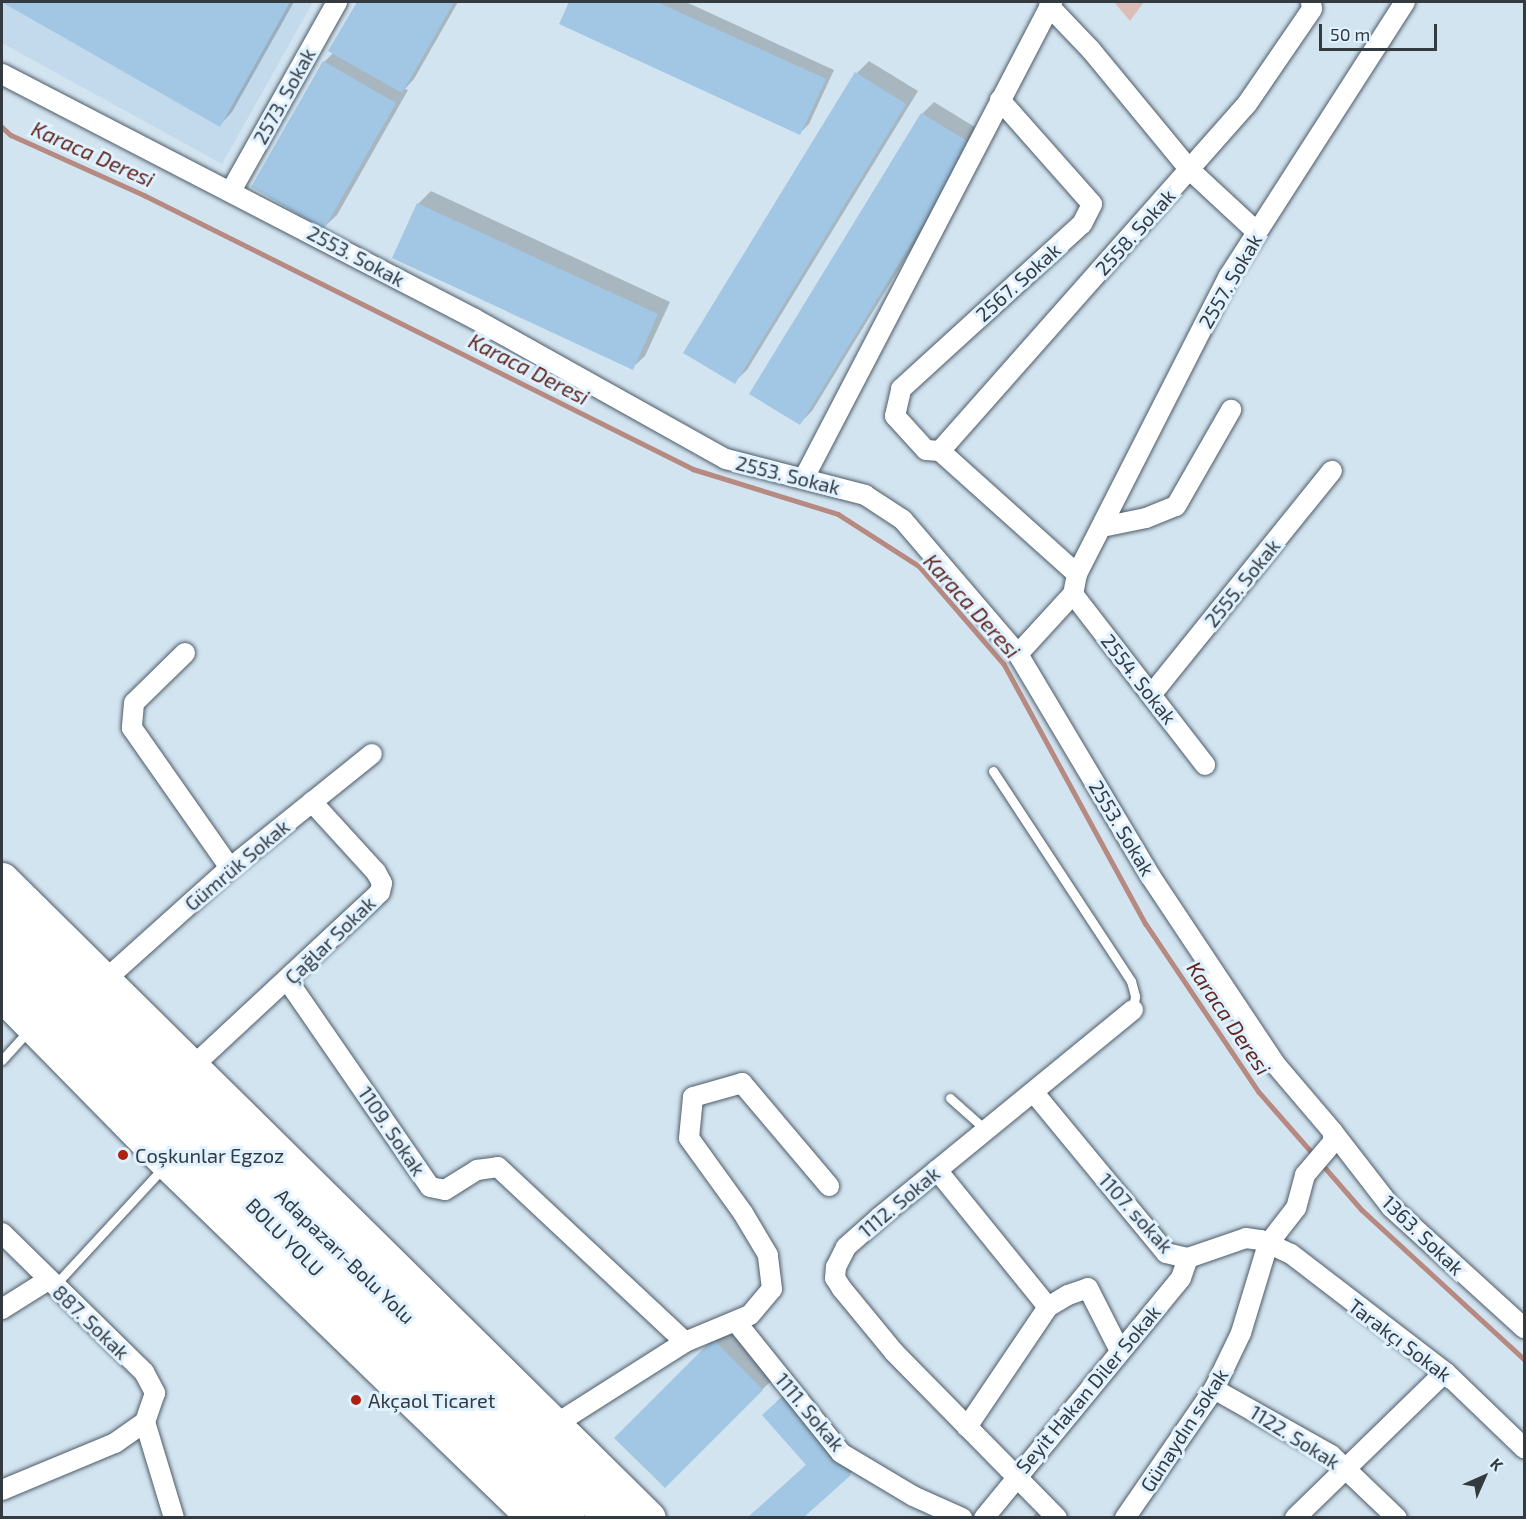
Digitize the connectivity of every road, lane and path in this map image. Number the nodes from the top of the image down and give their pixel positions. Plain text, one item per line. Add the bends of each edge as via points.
1 (337, 2) edge
2 (1311, 2) edge
3 (1405, 2) edge
4 (1050, 4) edge
5 (2, 74) edge
6 (1000, 100) junction
7 (1190, 170) junction
8 (231, 191) junction
9 (1257, 232) junction
10 (1232, 410) dead end
11 (940, 451) junction
12 (1332, 471) dead end
13 (804, 478) junction
14 (1101, 527) junction
15 (1076, 584) junction
16 (185, 653) dead end
17 (1018, 654) junction
18 (1151, 695) junction
19 (372, 754) dead end
20 (1205, 765) dead end
21 (993, 771) dead end
22 (312, 802) junction
23 (230, 868) junction
24 (2, 879) edge
25 (2, 919) edge
26 (2, 958) edge
27 (105, 980) junction
28 (288, 981) junction
29 (2, 996) edge
30 (1133, 1010) joint
31 (32, 1027) junction
32 (2, 1060) edge
33 (193, 1066) junction
34 (1035, 1094) junction
35 (950, 1098) dead end
36 (987, 1131) junction
37 (1333, 1137) junction
38 (167, 1163) junction
39 (937, 1170) junction
40 (829, 1186) dead end
41 (2, 1233) edge
42 (1268, 1244) junction
43 (1188, 1258) junction
44 (51, 1283) junction
45 (1047, 1307) junction
46 (2, 1309) edge
47 (737, 1323) junction
48 (1524, 1328) edge
49 (686, 1342) junction
50 (1120, 1351) junction
51 (1445, 1372) junction
52 (1214, 1389) junction
53 (145, 1422) junction
54 (556, 1424) junction
55 (966, 1427) junction
56 (1524, 1448) edge
57 (1345, 1468) junction
58 (1016, 1476) junction
59 (2, 1490) edge
60 (174, 1518) edge
61 (534, 1518) edge
62 (568, 1518) edge
63 (611, 1518) edge
64 (650, 1518) edge
65 (962, 1518) edge
66 (984, 1518) edge
67 (1057, 1518) edge
68 (1125, 1518) edge
69 (1295, 1518) edge
70 (1397, 1518) edge

1 - 8 street, 2573. Sokak
2 - 7 street, 2558. Sokak via 1312,9 1247,104
3 - 9 street, 2557. Sokak
4 - 6 street
4 - 7 street
5 - 8 street, 2553. Sokak
6 - 11 street, 2567. Sokak via 1092,204 1082,224 901,389 895,416 926,450
6 - 13 street
7 - 9 street
7 - 11 street, 2558. Sokak
8 - 13 street, 2553. Sokak via 475,319 726,459
9 - 14 street, 2557. Sokak via 1229,276
10 - 14 street via 1176,506 1146,518
11 - 15 street, 2554. Sokak
12 - 18 street, 2555. Sokak
13 - 17 street, 2553. Sokak via 865,495 903,520
14 - 15 street, 2557. Sokak
15 - 17 street
15 - 18 street, 2554. Sokak
16 - 23 street via 134,703 132,728
17 - 37 street, 2553. Sokak via 1158,887 1276,1065
18 - 20 street, 2554. Sokak
19 - 22 street, Gümrük Sokak
21 - 30 lane via 1131,981
22 - 23 street, Gümrük Sokak
22 - 28 street, Çağlar Sokak via 376,872 381,888 378,896
23 - 27 street, Gümrük Sokak
24 - 27 highway
25 - 63 highway, Adapazarı-Bolu Yolu
26 - 62 highway, BOLU YOLU
27 - 33 highway
28 - 33 street, Çağlar Sokak
28 - 49 street, 1109. Sokak via 430,1187 445,1190 477,1170 498,1167
29 - 31 highway
30 - 34 street, 1112. Sokak
31 - 32 lane
31 - 38 highway
33 - 54 highway
34 - 36 street, 1112. Sokak
34 - 43 street, 1107. sokak via 1166,1253
35 - 36 lane
36 - 39 street, 1112. Sokak
37 - 42 street, Günaydın sokak via 1305,1175 1296,1208
37 - 48 street, 1363. Sokak via 1391,1207
38 - 44 lane
38 - 61 highway
39 - 45 street
39 - 55 street, 1112. Sokak via 846,1247 838,1258 835,1278 894,1352
40 - 47 street via 742,1083 693,1097 689,1138 768,1255 772,1288 750,1315
41 - 44 street, 887. Sokak
42 - 43 street, 1107. sokak via 1246,1238
42 - 51 street, Tarakçı Sokak via 1308,1267 1347,1301
42 - 52 street, Günaydın sokak via 1240,1333
43 - 50 street, Seyit Hakan Diler Sokak via 1181,1278
44 - 46 street
44 - 53 street, 887. Sokak via 144,1372 155,1393
45 - 50 street via 1088,1288
45 - 55 street
47 - 49 street
47 - 65 street, 1111. Sokak via 841,1453 913,1496
49 - 54 street
50 - 58 street, Seyit Hakan Diler Sokak
51 - 56 street, Tarakçı Sokak
51 - 57 street
52 - 57 street, 1122. Sokak via 1331,1455
52 - 68 street, Günaydın sokak
53 - 59 street via 115,1443
53 - 60 street
54 - 64 highway
55 - 58 street, 1112. Sokak
57 - 69 street
57 - 70 street, 1122. Sokak
58 - 66 street, Seyit Hakan Diler Sokak
58 - 67 street, 1112. Sokak

